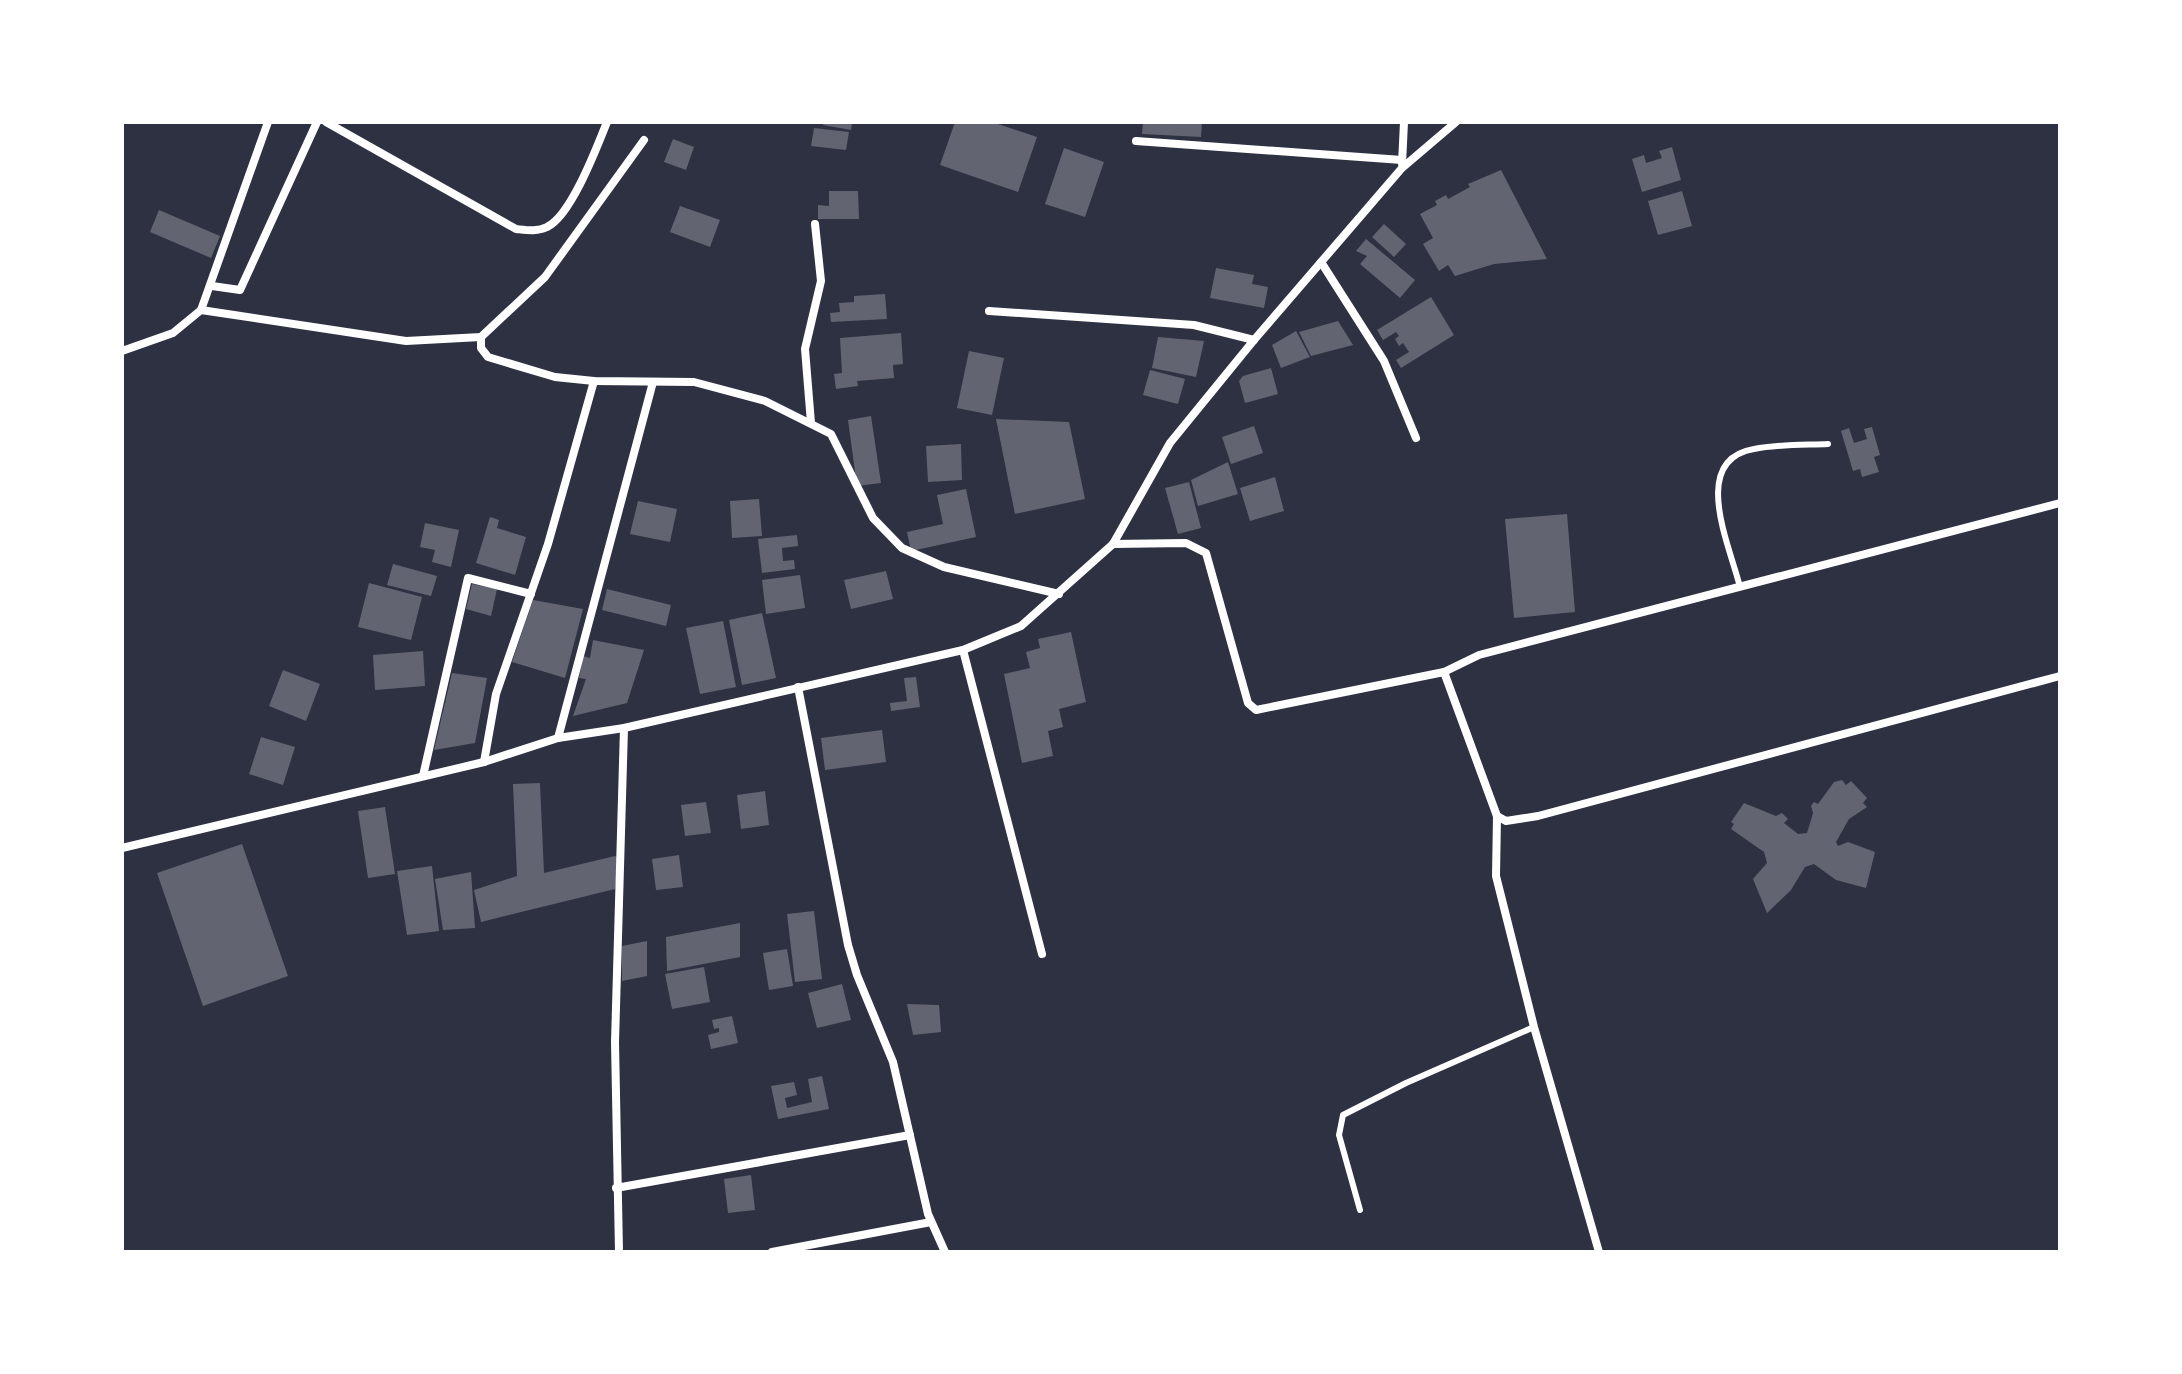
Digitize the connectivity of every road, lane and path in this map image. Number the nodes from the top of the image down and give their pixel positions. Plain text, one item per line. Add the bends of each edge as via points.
1 (268, 122) edge
2 (317, 122) edge
3 (326, 122) edge
4 (607, 122) edge
5 (1404, 122) edge
6 (1456, 122) edge
7 (644, 140) dead end
8 (1136, 141) dead end
9 (1402, 164) junction
10 (815, 224) dead end
11 (1321, 262) junction
12 (212, 286) junction
13 (201, 310) junction
14 (989, 311) dead end
15 (481, 337) junction
16 (1254, 340) junction
17 (122, 351) edge
18 (594, 381) junction
19 (653, 382) junction
20 (811, 423) junction
21 (1416, 438) dead end
22 (1828, 444) dead end
23 (2060, 503) edge
24 (1113, 544) junction
25 (1740, 587) junction
26 (531, 594) junction
27 (1059, 594) junction
28 (963, 650) junction
29 (1444, 672) junction
30 (2060, 676) edge
31 (798, 687) junction
32 (624, 728) junction
33 (558, 738) junction
34 (484, 762) junction
35 (423, 776) junction
36 (1497, 816) junction
37 (122, 848) edge
38 (1042, 954) dead end
39 (1534, 1027) junction
40 (910, 1135) junction
41 (616, 1188) junction
42 (1360, 1210) dead end
43 (931, 1222) junction
44 (619, 1252) edge
45 (772, 1252) edge
46 (945, 1252) edge
47 (1599, 1252) edge

1 - 12 street
2 - 12 street via 240,290
3 - 4 street via 516,229 527,230 555,222
5 - 9 street
6 - 9 street
7 - 15 street via 545,277
8 - 9 street
9 - 11 street
10 - 20 street via 821,281 805,349
11 - 16 street
11 - 21 street via 1384,361
12 - 13 street
13 - 15 street via 406,341
13 - 17 street via 173,333
14 - 16 street via 1194,325
15 - 18 street via 488,357 539,374
16 - 24 street via 1170,443
18 - 19 street
18 - 26 street
19 - 20 street via 727,389
19 - 33 street
20 - 27 street via 831,434 858,494 902,548 944,567
22 - 25 lane via 1754,449 1723,465 1718,502
23 - 25 street
24 - 27 street
24 - 29 street via 1186,543 1206,553 1248,703 1256,710
25 - 29 street via 1479,655
26 - 34 street via 496,694
26 - 35 street via 468,578
27 - 28 street via 1021,626
28 - 31 street
28 - 38 street
29 - 36 street
30 - 36 street via 1538,816 1506,821
31 - 32 street
31 - 40 street via 848,945 893,1062
32 - 33 street
32 - 41 street
33 - 34 street
34 - 35 street
35 - 37 street
36 - 39 street via 1496,876
39 - 42 lane via 1343,1115 1339,1135
39 - 47 street
40 - 41 street
40 - 43 street
41 - 44 street
43 - 45 street
43 - 46 street

